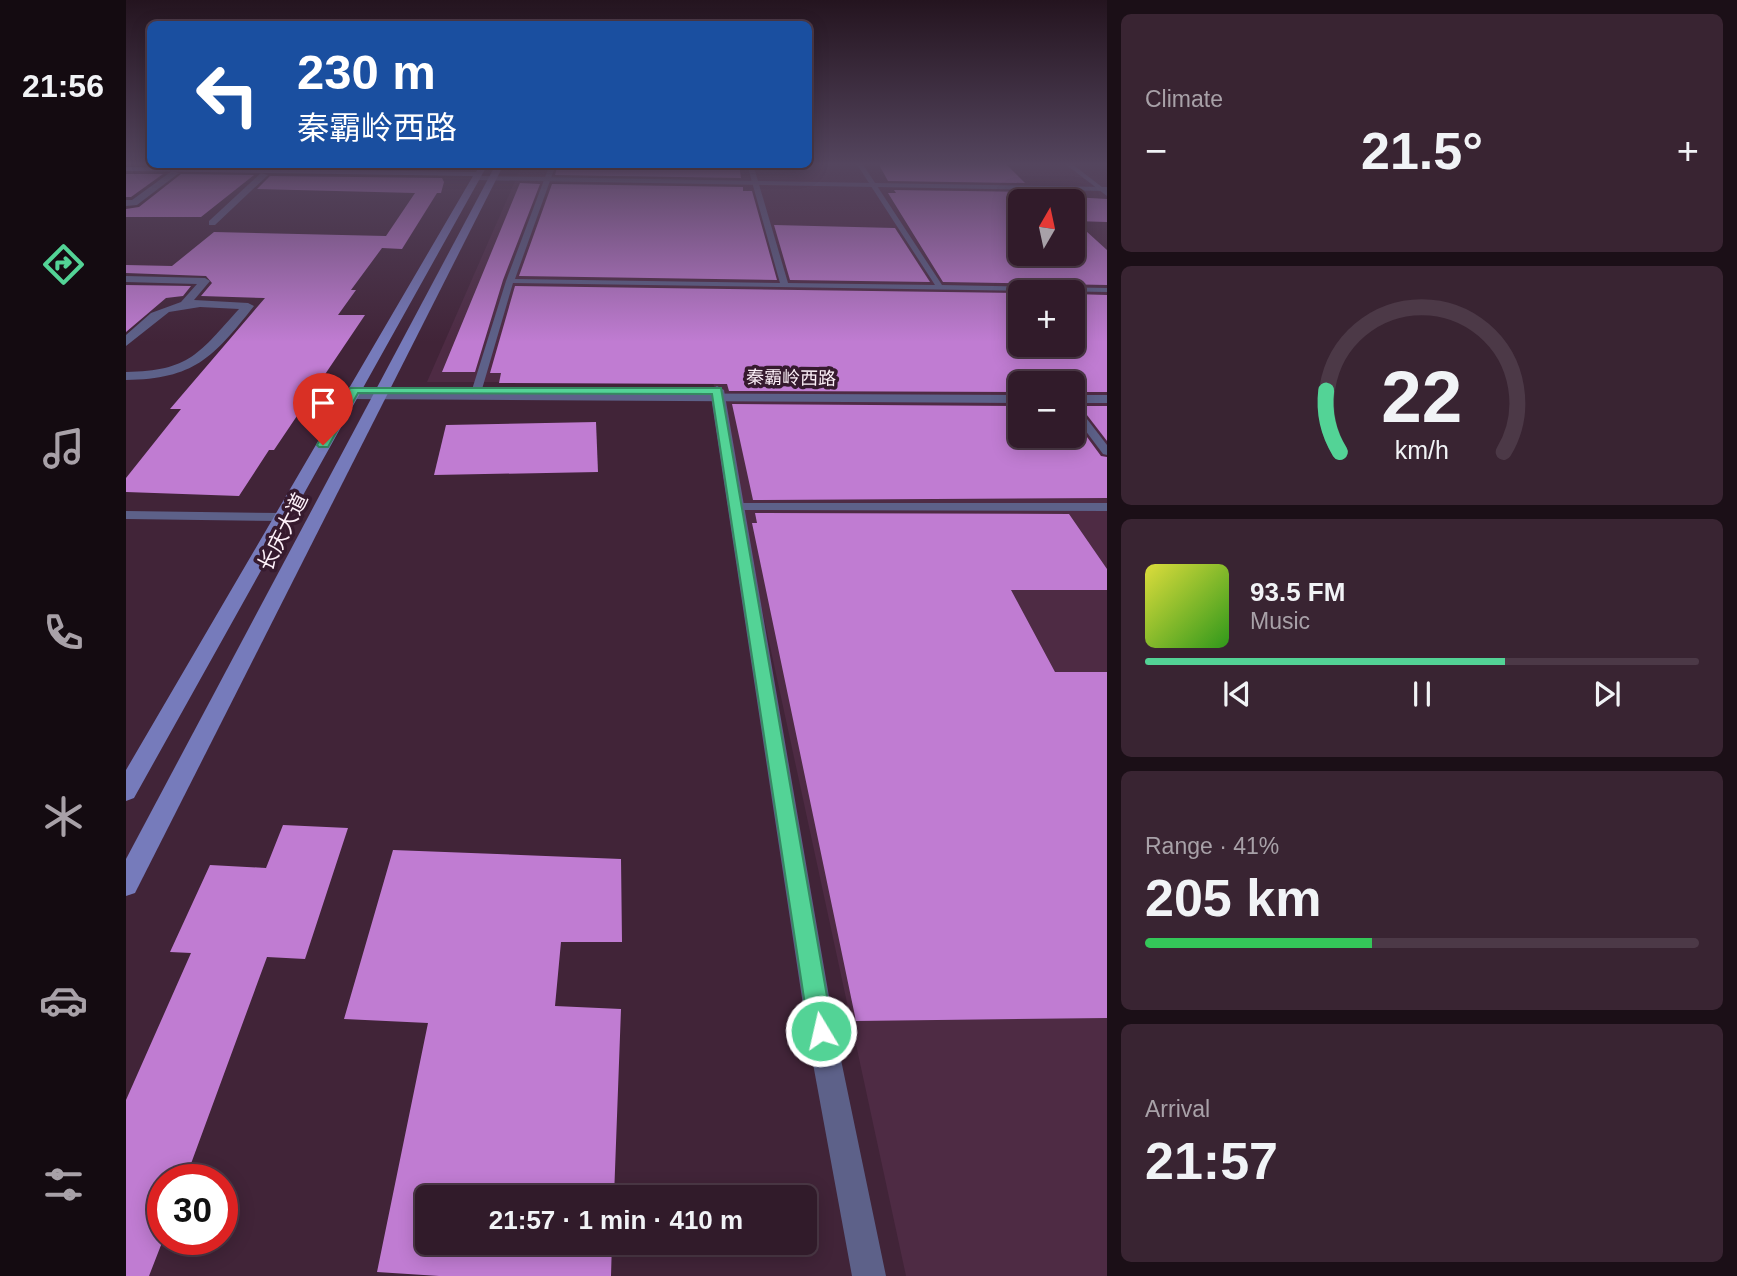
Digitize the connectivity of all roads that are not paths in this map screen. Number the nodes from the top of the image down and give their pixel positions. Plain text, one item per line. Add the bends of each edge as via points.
1 (457, 223) edge
2 (464, 223) edge
3 (531, 223) edge
4 (767, 223) edge
5 (898, 223) edge
6 (126, 279) edge
7 (510, 281) junction
8 (784, 284) junction
9 (941, 289) junction
10 (1107, 290) edge
11 (184, 305) junction
12 (127, 341) edge
13 (126, 376) edge
14 (352, 393) junction
15 (381, 393) junction
16 (476, 393) junction
17 (718, 393) junction
18 (1008, 393) edge
19 (1085, 394) edge
20 (1107, 394) edge
21 (1008, 399) edge
22 (1085, 399) edge
23 (1107, 400) edge
24 (1085, 424) edge
25 (1107, 452) edge
26 (1107, 507) edge
27 (737, 508) junction
28 (126, 515) edge
29 (282, 517) junction
30 (126, 791) edge
31 (126, 884) edge
32 (869, 1276) edge

1 - 14 main road, 长庆大道
2 - 15 main road, 长庆大道
3 - 7 lane
4 - 8 lane
5 - 9 lane
6 - 11 street via 205,281
7 - 8 lane
7 - 16 lane
8 - 9 lane
9 - 10 lane
11 - 12 street via 156,314
11 - 13 street via 248,306 191,367 168,375
14 - 15 street, 秦霸岭西路
14 - 29 main road, 长庆大道
15 - 16 street, 秦霸岭西路
15 - 31 main road, 长庆大道
16 - 17 street, 秦霸岭西路
17 - 18 street, 秦霸岭西路
17 - 21 street, 秦霸岭西路
17 - 27 street
19 - 20 street
22 - 23 street
24 - 25 lane
26 - 27 lane
27 - 32 street via 821,1031
28 - 29 lane
29 - 30 main road, 长庆大道

